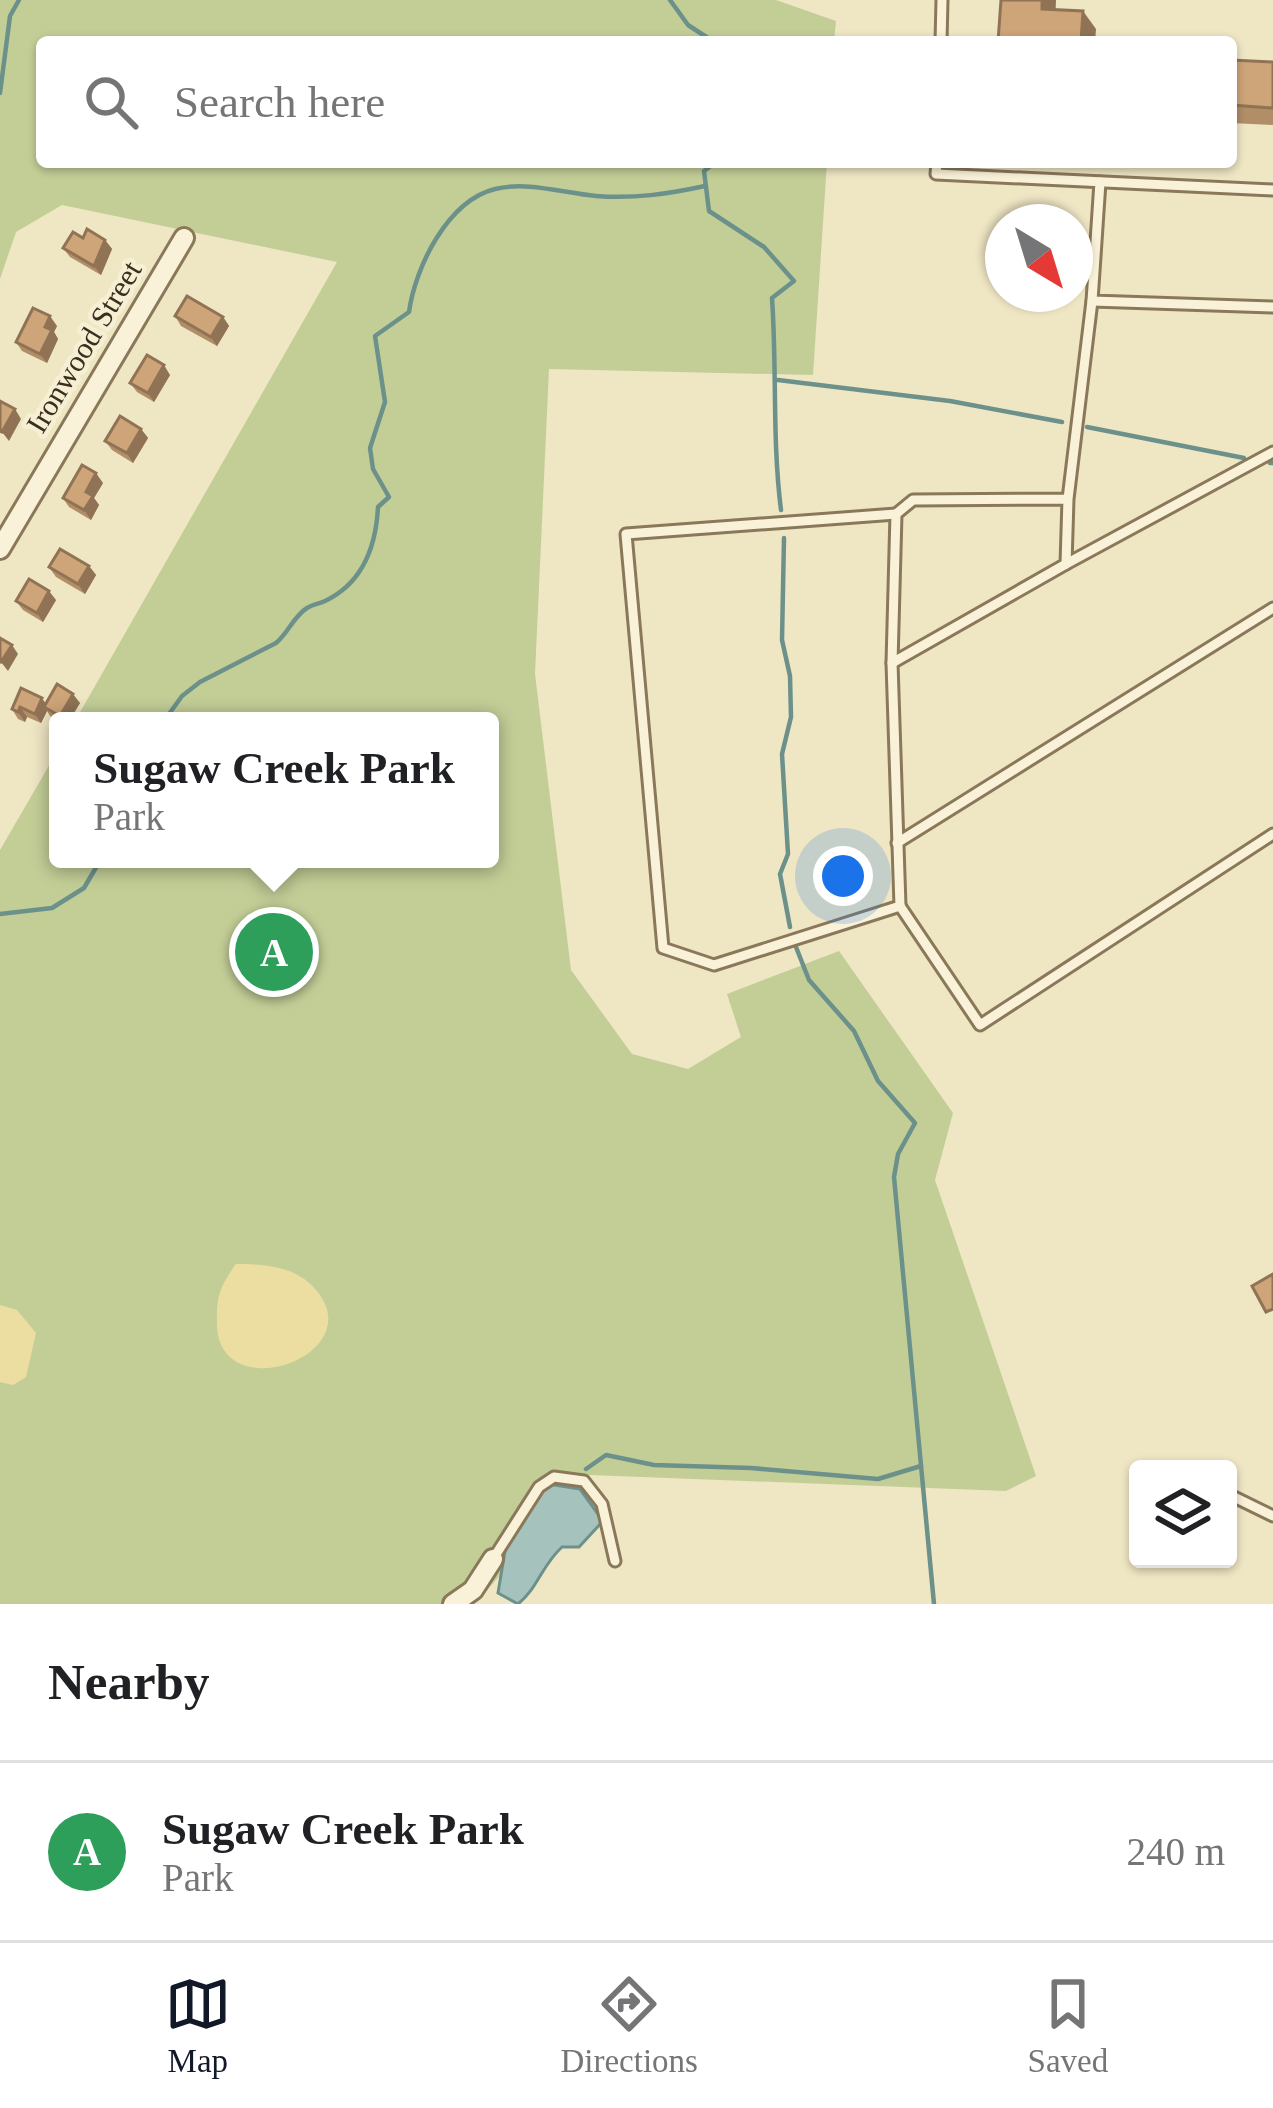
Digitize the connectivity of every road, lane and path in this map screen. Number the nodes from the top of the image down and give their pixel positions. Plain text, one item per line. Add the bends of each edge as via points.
1 (943, 0) edge
2 (941, 36) edge
3 (936, 168) edge
4 (1100, 182) junction
5 (1273, 190) edge
6 (184, 238) dead end
7 (1093, 286) edge
8 (1093, 301) edge
9 (1273, 307) edge
10 (1091, 312) edge
11 (1273, 452) edge
12 (1068, 500) junction
13 (896, 514) junction
14 (3, 536) edge
15 (1066, 563) junction
16 (1273, 608) edge
17 (892, 663) junction
18 (1273, 833) edge
19 (897, 843) junction
20 (899, 906) junction
21 (1237, 1498) edge
22 (1273, 1516) edge
23 (493, 1559) joint
24 (615, 1561) dead end
25 (453, 1604) edge

1 - 2 lane
3 - 4 lane via 936,174
4 - 5 lane
4 - 7 lane
6 - 14 street, Ironwood Street
8 - 9 lane
10 - 12 lane
11 - 15 lane
12 - 13 lane via 913,500
12 - 15 lane
13 - 17 lane
13 - 20 lane via 626,534 663,948 714,965
15 - 17 lane
16 - 19 lane
17 - 19 lane
18 - 20 lane via 980,1025
19 - 20 lane
21 - 22 lane
23 - 24 lane via 539,1487 554,1477 584,1481 602,1504
23 - 25 street

